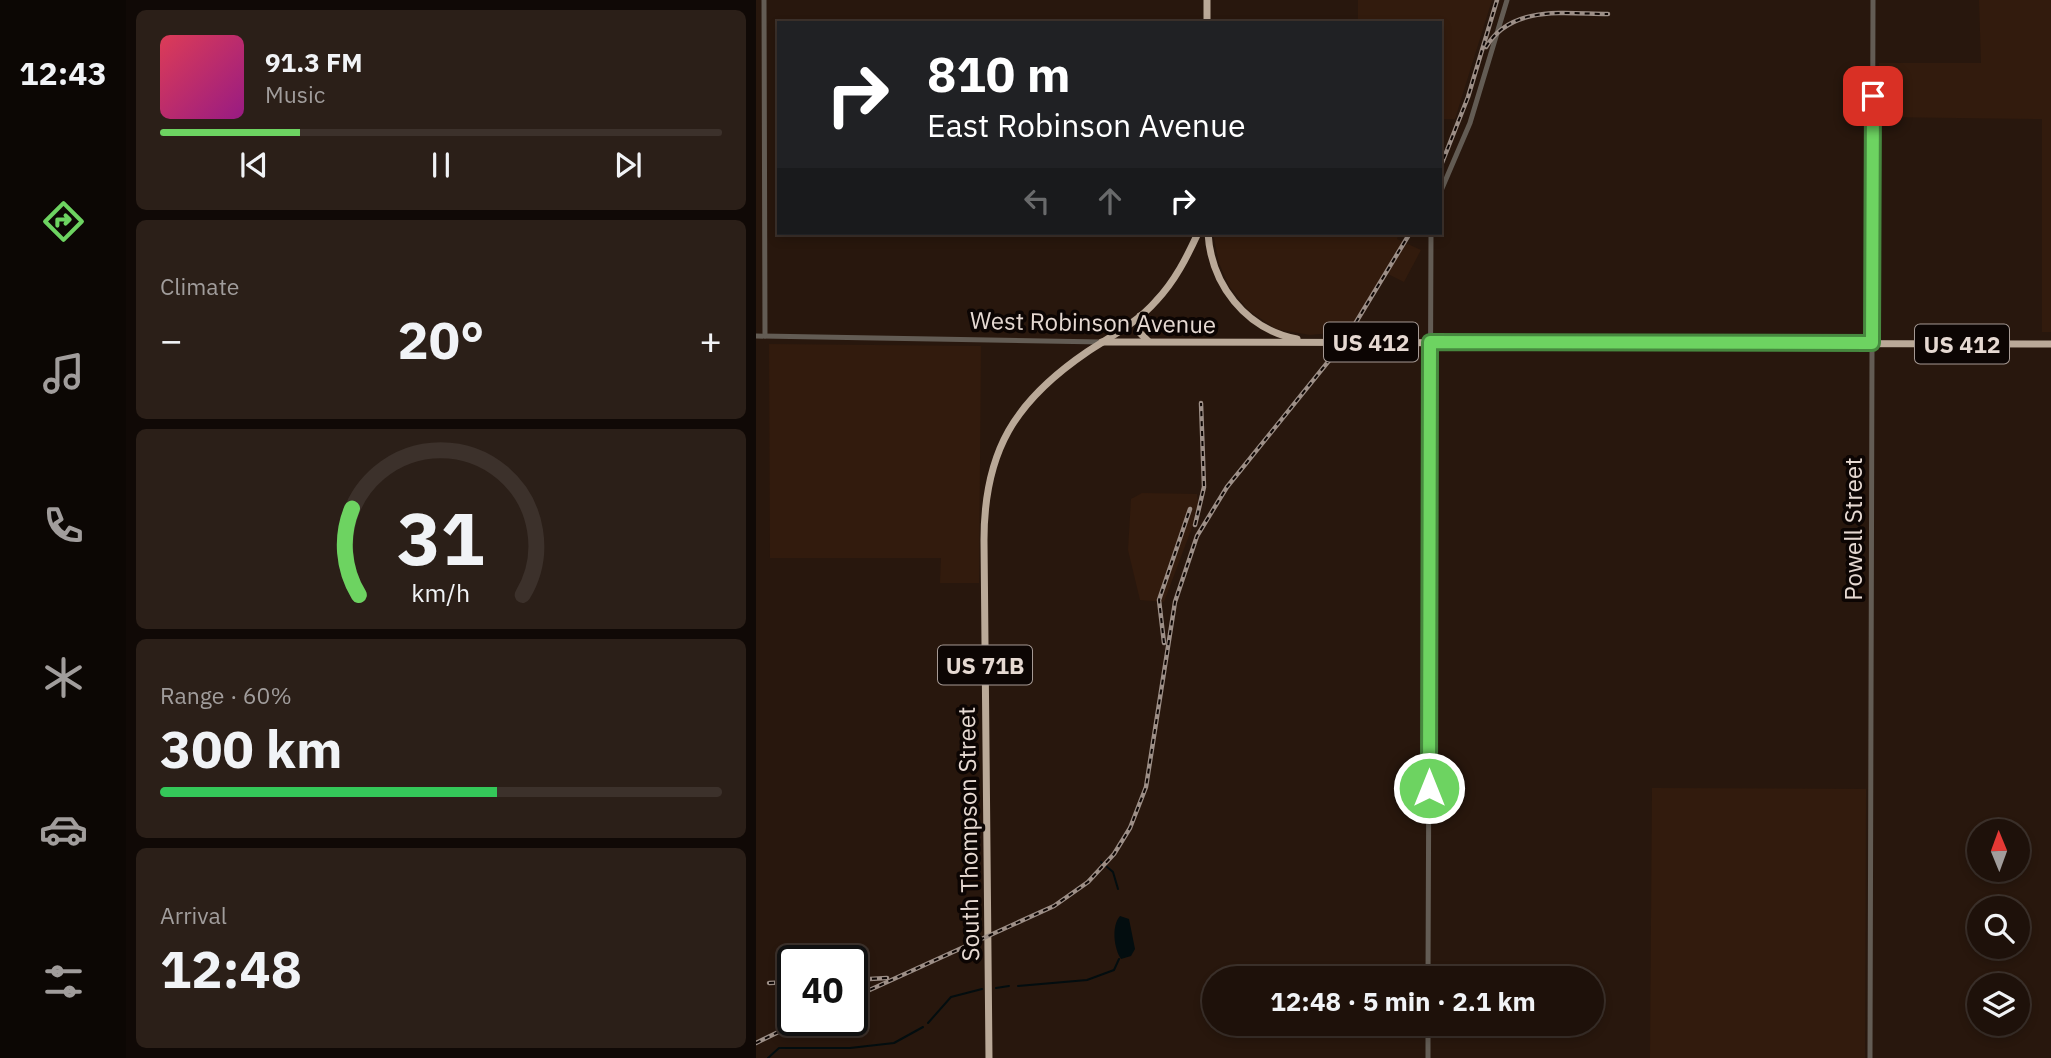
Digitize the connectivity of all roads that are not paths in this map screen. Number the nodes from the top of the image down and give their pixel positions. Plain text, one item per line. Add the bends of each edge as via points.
1 (764, 0) edge
2 (1207, 0) edge
3 (1507, 0) edge
4 (1873, 0) edge
5 (1207, 21) edge
6 (1442, 188) edge
7 (1197, 235) edge
8 (1431, 235) edge
9 (1209, 237) edge
10 (1140, 316) junction
11 (1265, 327) junction
12 (756, 336) edge
13 (765, 336) junction
14 (1102, 342) junction
15 (1265, 342) junction
16 (1311, 342) junction
17 (1430, 342) junction
18 (1156, 343) junction
19 (1872, 343) junction
20 (2051, 344) edge
21 (1428, 966) edge
22 (1428, 1036) edge
23 (989, 1058) edge
24 (1428, 1058) edge
25 (1870, 1058) edge

1 - 13 street
2 - 5 highway
3 - 6 street via 1470,123
4 - 19 street, Powell Street
7 - 10 highway, South Thompson Street / US 71B via 1170,284
8 - 17 street
9 - 11 highway, US 412 via 1215,271 1226,292
10 - 14 highway, South Thompson Street / US 71B
10 - 18 highway via 1140,335
11 - 15 highway
11 - 16 highway, US 412
12 - 13 street, West Robinson Avenue
13 - 14 street, West Robinson Avenue
14 - 18 highway, West Robinson Avenue
14 - 23 highway, South Thompson Street / US 71B via 1055,374 1021,410 1001,445 987,489
15 - 16 highway, West Robinson Avenue / US 412
15 - 18 highway, West Robinson Avenue
16 - 17 highway, West Robinson Avenue / US 412
17 - 19 highway, US 412
17 - 21 street
19 - 20 highway, US 412
19 - 25 street, Powell Street
22 - 24 street

